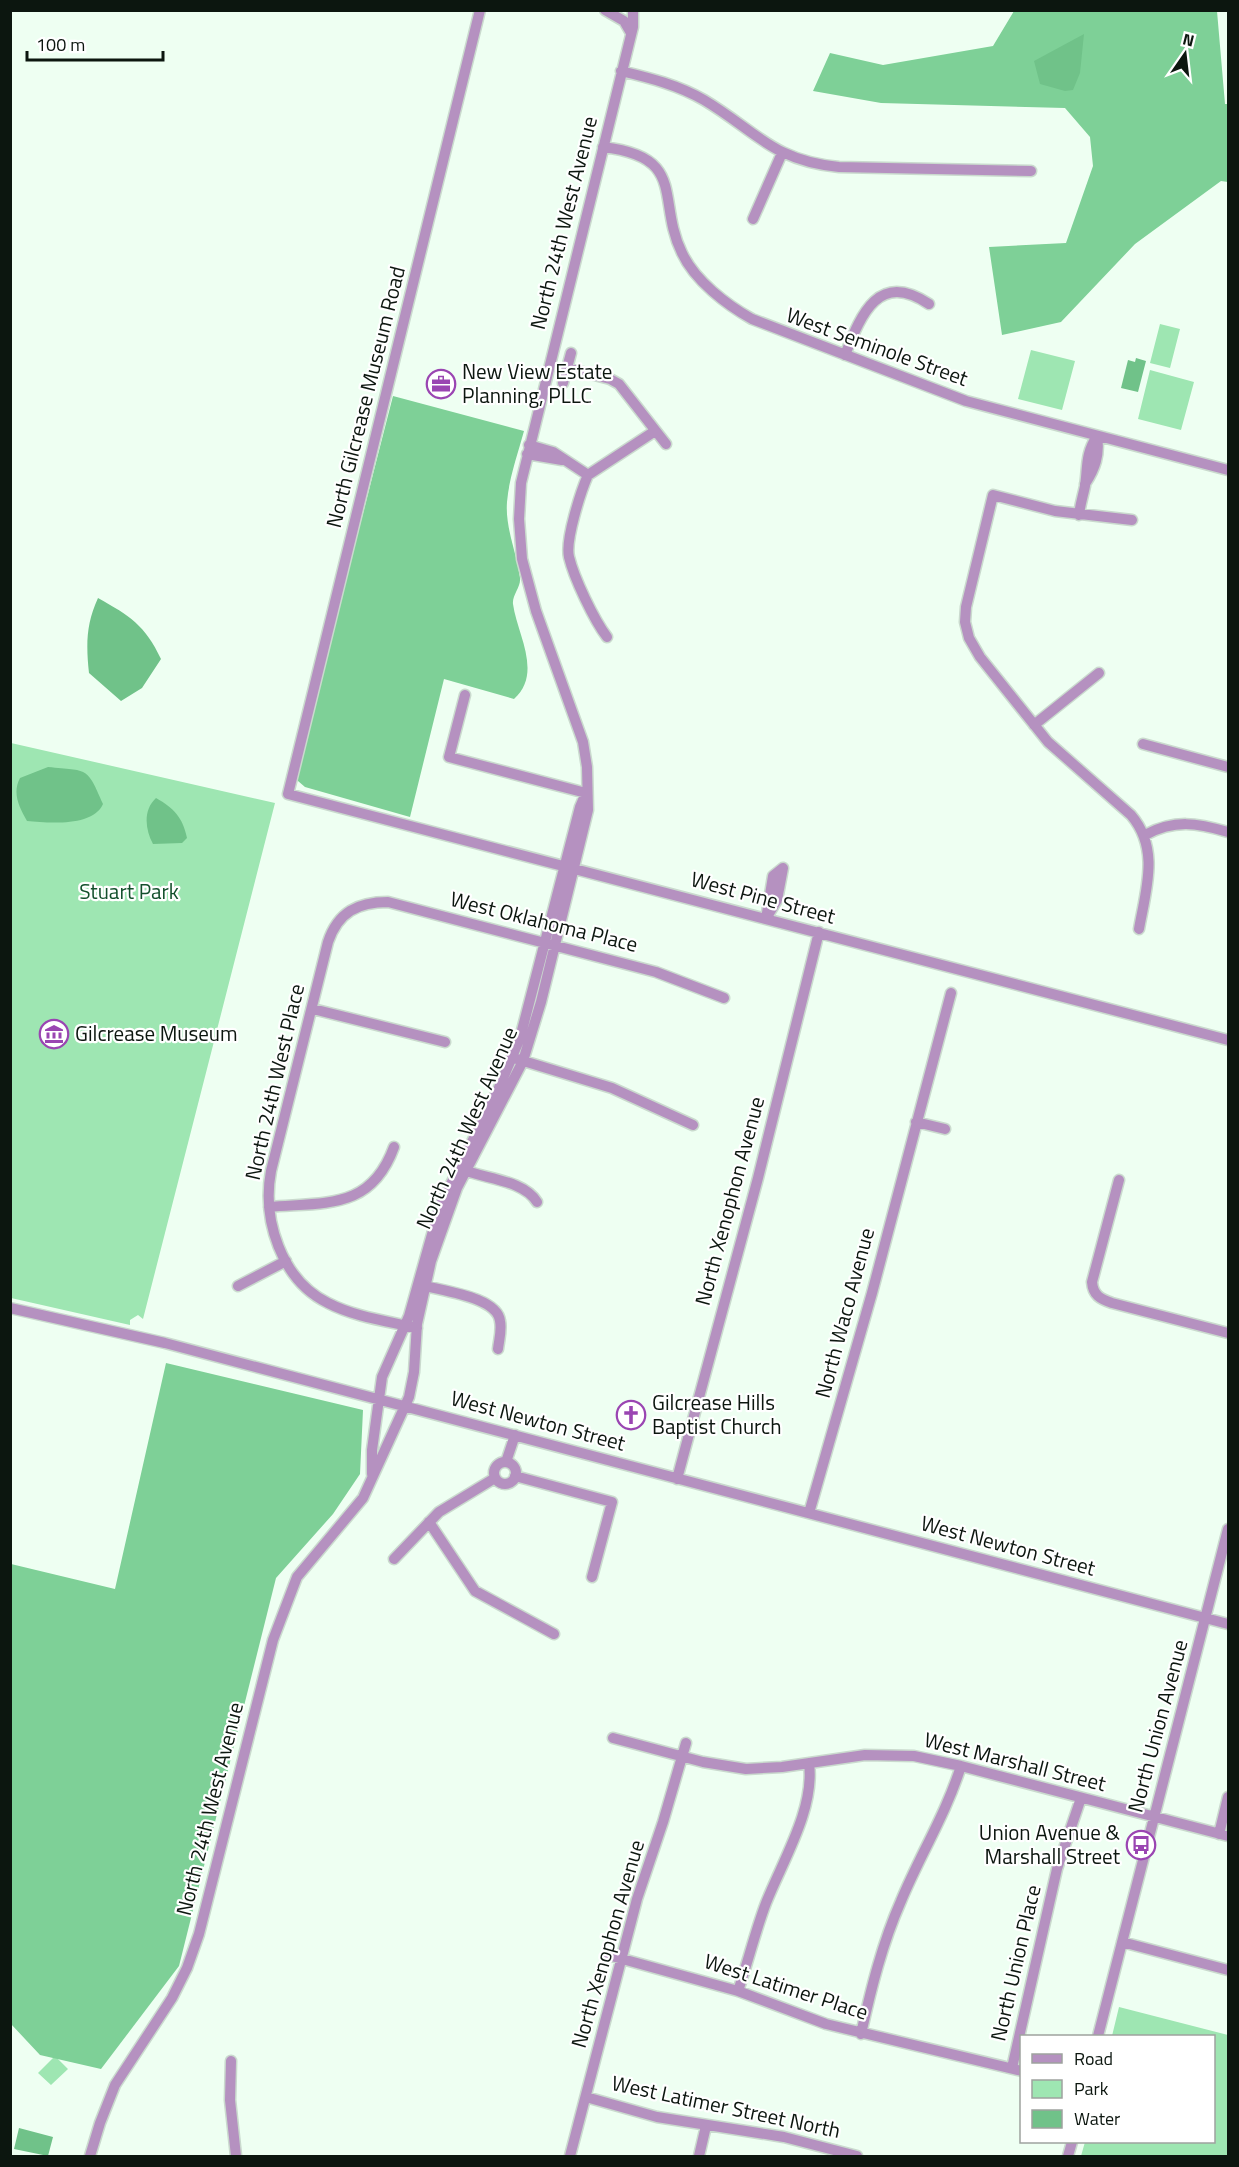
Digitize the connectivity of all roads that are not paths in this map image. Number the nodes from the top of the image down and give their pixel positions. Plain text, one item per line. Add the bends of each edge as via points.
1 (480, 10) edge
2 (605, 10) edge
3 (633, 10) edge
4 (631, 33) junction
5 (621, 71) junction
6 (603, 147) junction
7 (782, 153) junction
8 (1030, 171) dead end
9 (753, 219) dead end
10 (928, 304) dead end
11 (571, 353) dead end
12 (845, 355) junction
13 (567, 368) junction
14 (563, 383) dead end
15 (656, 430) junction
16 (1097, 436) junction
17 (666, 444) dead end
18 (528, 449) junction
19 (1228, 470) edge
20 (588, 475) junction
21 (1079, 515) junction
22 (1132, 520) dead end
23 (607, 637) dead end
24 (1099, 673) dead end
25 (465, 695) dead end
26 (1034, 725) junction
27 (1143, 744) dead end
28 (1228, 767) edge
29 (586, 793) junction
30 (288, 794) joint
31 (1228, 831) edge
32 (1144, 835) junction
33 (570, 867) junction
34 (351, 909) joint
35 (1139, 929) dead end
36 (819, 932) junction
37 (550, 944) junction
38 (951, 993) dead end
39 (724, 998) dead end
40 (312, 1009) junction
41 (1228, 1040) edge
42 (445, 1042) dead end
43 (518, 1059) junction
44 (916, 1122) junction
45 (693, 1125) dead end
46 (945, 1129) dead end
47 (394, 1148) dead end
48 (461, 1169) junction
49 (1119, 1180) dead end
50 (537, 1202) dead end
51 (269, 1207) junction
52 (286, 1261) junction
53 (420, 1285) junction
54 (238, 1286) dead end
55 (10, 1308) edge
56 (405, 1325) junction
57 (417, 1328) junction
58 (1228, 1333) edge
59 (498, 1349) dead end
60 (377, 1399) junction
61 (405, 1406) junction
62 (515, 1435) junction
63 (506, 1462) junction
64 (372, 1475) junction
65 (516, 1476) junction
66 (495, 1478) junction
67 (678, 1479) junction
68 (809, 1513) junction
69 (429, 1522) junction
70 (1228, 1529) edge
71 (393, 1559) dead end
72 (592, 1577) dead end
73 (1206, 1618) junction
74 (1228, 1624) edge
75 (554, 1634) dead end
76 (613, 1738) dead end
77 (686, 1743) dead end
78 (683, 1756) junction
79 (809, 1763) junction
80 (961, 1766) junction
81 (1228, 1797) edge
82 (1081, 1798) junction
83 (1155, 1816) junction
84 (1224, 1835) edge
85 (1122, 1942) junction
86 (608, 1955) dead end
87 (622, 1958) junction
88 (1228, 1970) edge
89 (738, 1991) junction
90 (861, 2034) junction
91 (1024, 2035) edge
92 (1099, 2035) edge
93 (1020, 2055) edge
94 (231, 2061) dead end
95 (1017, 2070) edge
96 (586, 2097) junction
97 (706, 2126) junction
98 (831, 2153) edge
99 (90, 2157) edge
100 (236, 2157) edge
101 (570, 2157) edge
102 (699, 2157) edge
103 (857, 2157) edge

1 - 30 street, North Gilcrease Museum Road
2 - 4 street via 624,21
3 - 4 street, North 24th West Avenue
4 - 5 street, North 24th West Avenue
5 - 6 street, North 24th West Avenue
5 - 7 street via 694,95
6 - 12 street, West Seminole Street via 633,153 657,169 666,184 681,252 690,267 724,300 763,324
6 - 18 street, North 24th West Avenue
7 - 8 street via 839,167
7 - 9 street
10 - 12 street via 906,292 889,293 875,300 859,319
11 - 13 street
12 - 16 street, West Seminole Street via 966,401
13 - 14 street
13 - 15 street via 615,381
15 - 17 street
15 - 20 street
16 - 19 street, West Seminole Street
16 - 21 street via 1099,450 1085,484
18 - 20 street via 553,452
18 - 29 street, North 24th West Avenue via 519,519 522,559 583,742
20 - 23 street via 569,556
21 - 22 street
21 - 26 street via 993,495 965,622 973,647
24 - 26 street
25 - 29 street via 449,757
26 - 32 street via 1059,753 1131,815
27 - 28 street
29 - 33 street, North 24th West Avenue
30 - 33 street, West Pine Street
31 - 32 street via 1187,822 1167,824
32 - 35 street via 1149,862
33 - 36 street, West Pine Street
33 - 37 street, North 24th West Avenue
34 - 37 street, West Oklahoma Place via 370,902 388,902
34 - 40 street, North 24th West Place via 331,932
36 - 41 street, West Pine Street
36 - 67 street, North Xenophon Avenue
37 - 39 street, West Oklahoma Place via 678,978
37 - 43 street, North 24th West Avenue
38 - 44 street, North Waco Avenue
40 - 42 street
40 - 51 street, North 24th West Place via 271,1171
43 - 45 street via 612,1088
43 - 48 street, North 24th West Avenue
44 - 46 street
44 - 68 street, North Waco Avenue
47 - 51 street via 386,1169 360,1194 331,1202
48 - 50 street via 522,1188
48 - 53 street, North 24th West Avenue via 434,1222
49 - 58 street via 1092,1282 1094,1292 1112,1304
51 - 52 street, North 24th West Place
52 - 54 street
52 - 56 street, North 24th West Place via 303,1285 326,1302 352,1313
53 - 56 street, North 24th West Avenue
53 - 57 street, North 24th West Avenue
53 - 59 street via 492,1306 500,1320
55 - 60 street, West Newton Street via 148,1339
56 - 57 street, North 24th West Place
56 - 60 street, North 24th West Avenue via 389,1356
57 - 61 street, North 24th West Avenue via 413,1379
60 - 61 street, West Newton Street
60 - 64 street, North 24th West Avenue
61 - 62 street, West Newton Street
61 - 64 street, North 24th West Avenue
62 - 63 street
62 - 67 street, West Newton Street
63 - 65 street via 513,1466
63 - 66 street via 495,1467
64 - 99 street, North 24th West Avenue via 363,1498 304,1566 284,1608 194,1950 172,1998 115,2085
65 - 66 street via 506,1484
65 - 72 street via 612,1502
66 - 69 street via 446,1507
67 - 68 street, West Newton Street
68 - 73 street, West Newton Street
69 - 71 street
69 - 75 street via 475,1591
70 - 73 street, North Union Avenue
73 - 74 street, West Newton Street
73 - 83 street, North Union Avenue
76 - 78 street, West Marshall Street
77 - 78 street, North Xenophon Avenue
78 - 79 street, West Marshall Street via 746,1769
78 - 87 street, North Xenophon Avenue
79 - 80 street, West Marshall Street via 878,1754 914,1756
79 - 89 street via 807,1805 765,1907
80 - 82 street, West Marshall Street
80 - 90 street via 952,1796 889,1929
81 - 84 street
82 - 83 street, West Marshall Street
82 - 91 street, North Union Place via 1058,1869
83 - 84 street, West Marshall Street
83 - 85 street, North Union Avenue
85 - 88 street
85 - 92 street, North Union Avenue
86 - 87 street, West Latimer Place
87 - 89 street, West Latimer Place
87 - 96 street, North Xenophon Avenue
89 - 90 street, West Latimer Place
90 - 95 street, West Latimer Place
93 - 95 street, North Union Place
94 - 100 street
96 - 97 street, West Latimer Street North
96 - 101 street, North Xenophon Avenue
97 - 98 street, West Latimer Street North via 784,2137
97 - 102 street
98 - 103 street, West Latimer Street North

